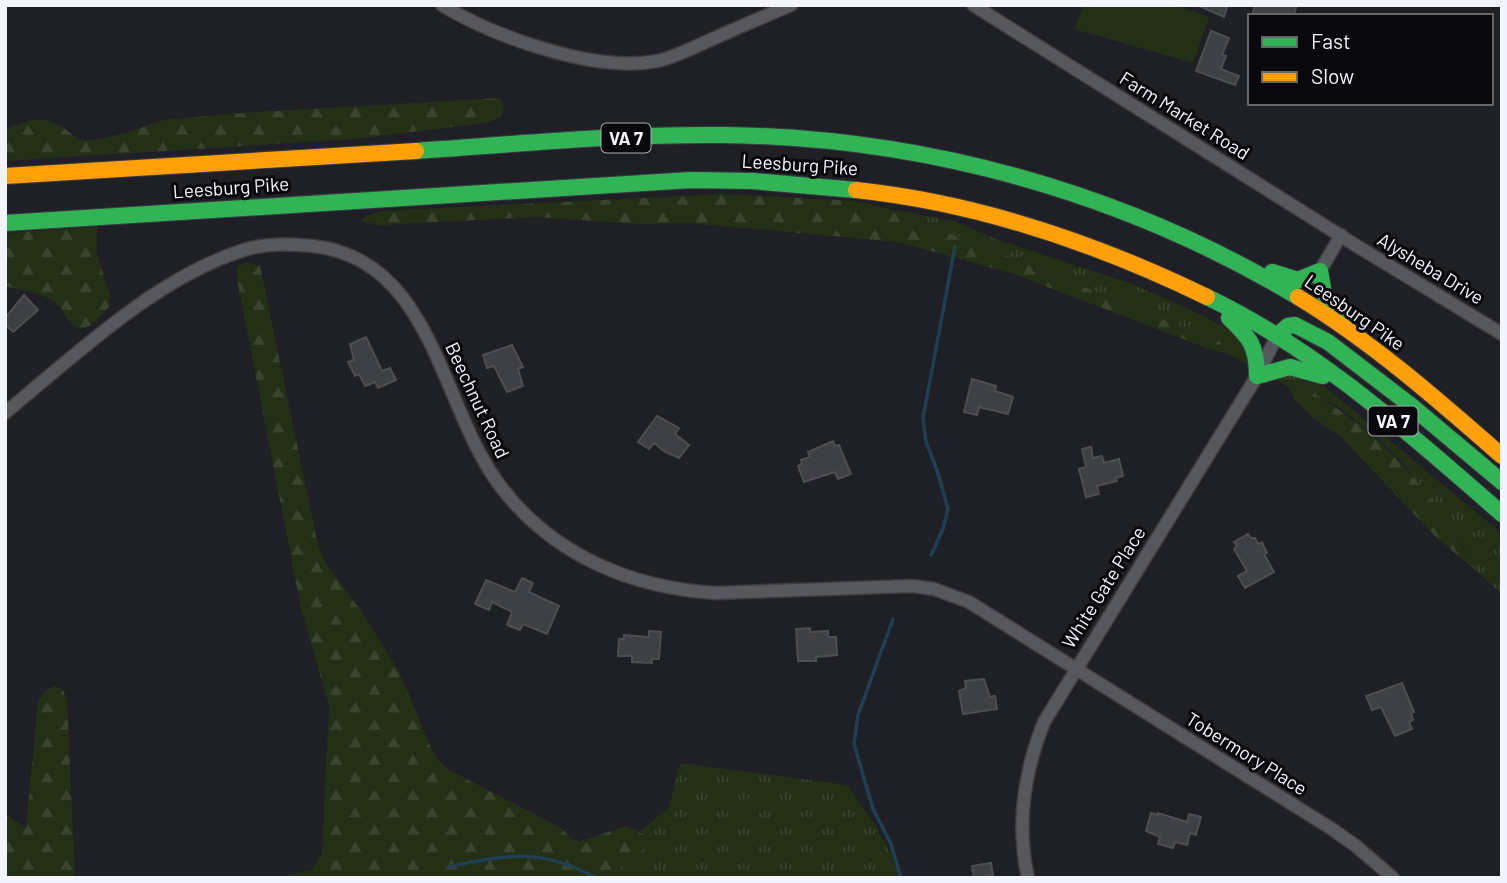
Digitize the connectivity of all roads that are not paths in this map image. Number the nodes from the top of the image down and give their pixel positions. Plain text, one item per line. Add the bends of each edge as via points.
1 (442, 5) edge
2 (791, 5) edge
3 (974, 5) edge
4 (5, 176) edge
5 (5, 223) edge
6 (1341, 235) junction
7 (1228, 257) junction
8 (1320, 271) junction
9 (1208, 298) junction
10 (1502, 334) edge
11 (1278, 336) junction
12 (1376, 351) junction
13 (1257, 376) junction
14 (1348, 386) junction
15 (5, 413) edge
16 (1502, 456) edge
17 (1502, 482) edge
18 (1502, 514) edge
19 (1075, 667) junction
20 (1028, 878) edge
21 (1393, 878) edge

1 - 2 street via 504,37 618,63 657,61
3 - 6 street, Farm Market Road
4 - 7 highway, Leesburg Pike / VA 7 via 639,137 748,136 862,145 987,167 1077,194
5 - 9 highway, Leesburg Pike / VA 7 via 691,180 796,183 895,194 1035,226 1112,254
6 - 8 street
6 - 10 street, Alysheba Drive
7 - 8 highway via 1298,280
7 - 12 highway, Leesburg Pike / VA 7 via 1302,299
8 - 12 highway via 1328,299
9 - 11 highway, Leesburg Pike / VA 7
9 - 13 highway via 1251,340 1258,356
11 - 13 street, White Gate Place
11 - 14 highway, Leesburg Pike / VA 7
11 - 17 highway via 1295,325 1328,342
12 - 16 highway, Leesburg Pike / VA 7
13 - 14 highway via 1284,366 1295,367
13 - 19 street, White Gate Place
14 - 18 highway, Leesburg Pike / VA 7
15 - 19 street, Beechnut Road via 147,299 198,270 264,244 323,247 380,274 404,298 421,323 490,472 540,529 583,558 636,581 687,591 934,589 969,602
19 - 20 street, White Gate Place via 1044,722 1028,767 1021,816
19 - 21 street, Tobermory Place via 1332,830

